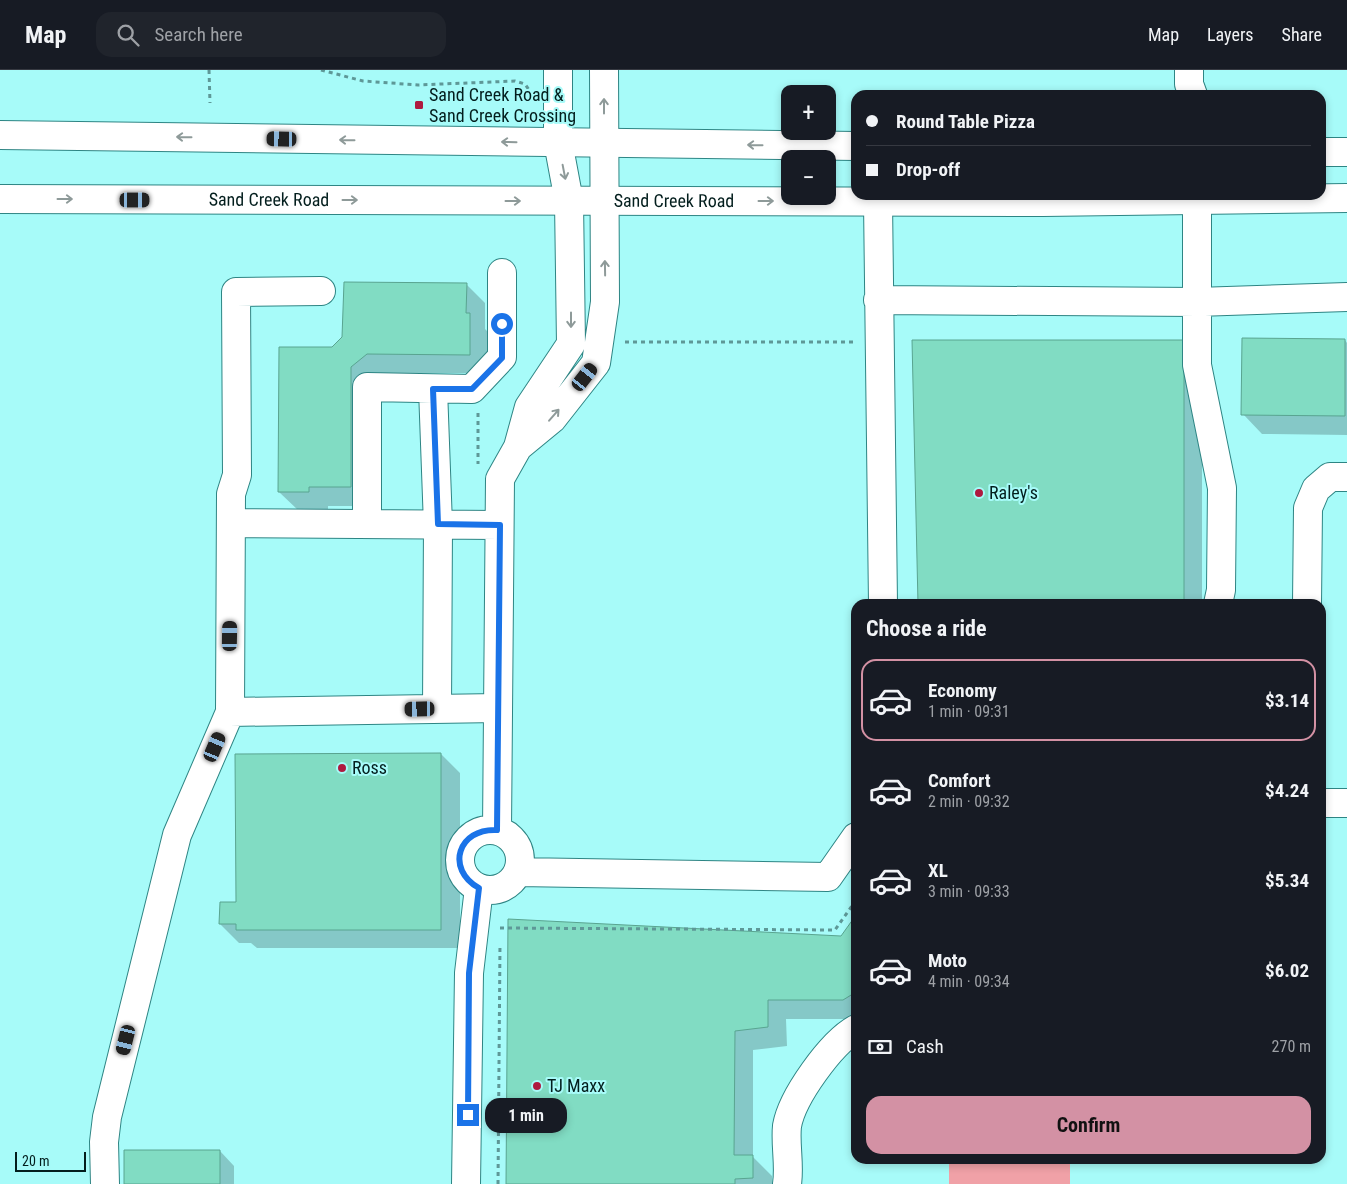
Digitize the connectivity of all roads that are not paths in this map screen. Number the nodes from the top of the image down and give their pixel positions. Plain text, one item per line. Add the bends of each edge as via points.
1 (558, 70) edge
2 (604, 70) edge
3 (0, 135) edge
4 (558, 142) junction
5 (604, 143) junction
6 (851, 146) edge
7 (1326, 152) edge
8 (1347, 152) edge
9 (1326, 198) edge
10 (1347, 198) edge
11 (0, 199) edge
12 (1105, 200) edge
13 (1198, 200) edge
14 (569, 201) junction
15 (603, 201) junction
16 (878, 202) junction
17 (502, 273) dead end
18 (321, 291) dead end
19 (1347, 297) edge
20 (878, 300) junction
21 (1198, 302) junction
22 (433, 389) junction
23 (518, 447) junction
24 (1347, 477) edge
25 (231, 523) junction
26 (368, 524) junction
27 (438, 524) junction
28 (500, 525) junction
29 (883, 599) edge
30 (1219, 599) edge
31 (1307, 599) edge
32 (498, 708) junction
33 (437, 709) junction
34 (230, 712) junction
35 (1347, 802) edge
36 (1326, 803) edge
37 (497, 830) junction
38 (851, 844) edge
39 (518, 872) junction
40 (479, 888) junction
41 (851, 1033) edge
42 (105, 1184) edge
43 (466, 1184) edge
44 (787, 1184) edge

1 - 4 main road
5 -> 2 main road
4 -> 3 main road
4 - 5 main road
4 -> 14 main road
6 -> 5 main road
5 - 15 main road
7 - 8 main road
9 - 10 main road, Sand Creek Road
11 -> 14 main road, Sand Creek Road
12 - 16 main road, Sand Creek Road
13 - 21 main road
14 - 15 main road, Sand Creek Road
14 -> 23 main road via 571,344 529,406
15 -> 16 main road, Sand Creek Road
23 -> 15 main road via 552,419 596,363 606,302
16 - 20 main road
17 - 22 main road via 502,358 472,389
18 - 25 main road via 236,292 237,475 231,494
19 - 21 main road
20 - 21 main road
20 - 29 main road
21 - 30 main road via 1197,365 1222,488
22 - 26 main road via 367,387
22 - 27 main road
23 - 28 main road via 500,479
24 - 31 main road via 1330,477 1316,488 1308,508
25 - 26 main road
25 - 34 main road
26 - 27 main road
27 - 28 main road
27 - 33 main road
28 - 32 main road
32 - 33 main road
32 - 37 main road
33 - 34 main road
34 - 42 main road via 177,835 107,1117
35 - 36 main road
37 - 39 main road via 512,838 517,846
37 - 40 main road via 477,832 462,846 460,861 464,876
38 - 39 main road via 828,877
39 - 40 main road via 513,880 498,889
40 - 43 main road via 469,973
41 - 44 main road via 828,1051 793,1105 787,1126

